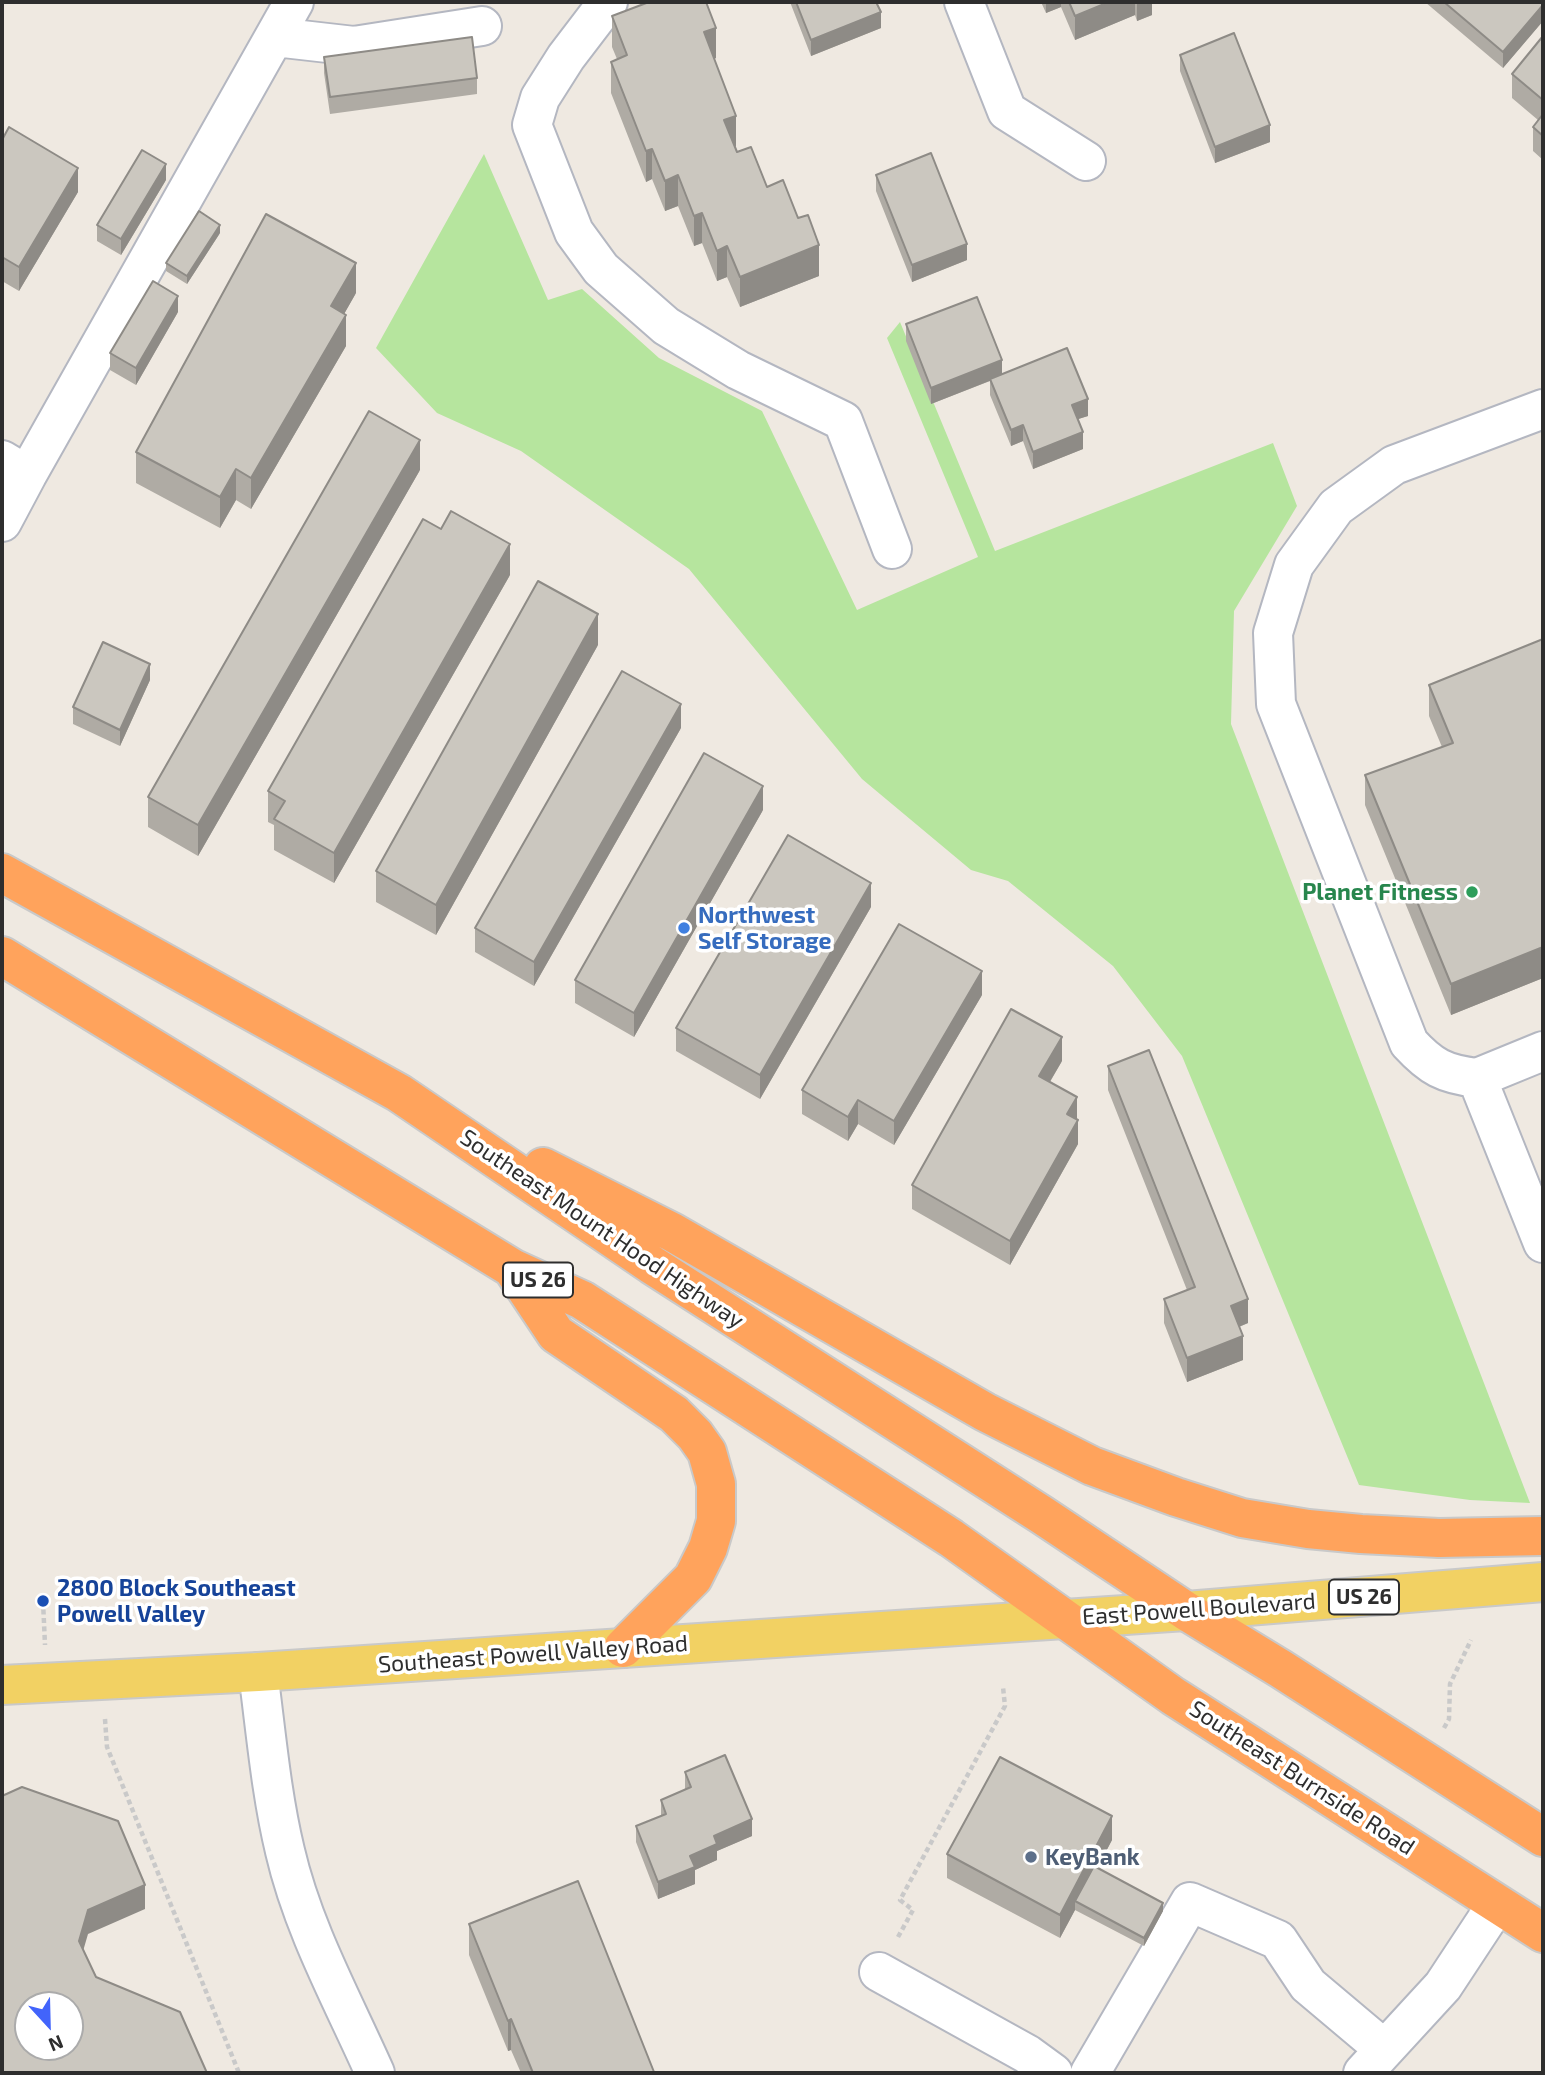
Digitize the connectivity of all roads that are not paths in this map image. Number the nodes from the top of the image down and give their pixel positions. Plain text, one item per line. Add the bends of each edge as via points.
1 (294, 2) edge
2 (608, 2) edge
3 (964, 2) edge
4 (482, 26) dead end
5 (275, 37) junction
6 (1086, 161) dead end
7 (1543, 409) edge
8 (14, 468) edge
9 (2, 522) edge
10 (892, 549) dead end
11 (2, 873) edge
12 (2, 956) edge
13 (1543, 1051) edge
14 (1477, 1079) junction
15 (399, 1093) junction
16 (1543, 1243) edge
17 (512, 1268) junction
18 (1543, 1536) edge
19 (1543, 1582) edge
20 (1186, 1611) junction
21 (1064, 1619) junction
22 (623, 1648) junction
23 (258, 1672) junction
24 (2, 1685) edge
25 (1543, 1837) edge
26 (1497, 1904) junction
27 (1543, 1933) edge
28 (879, 1972) road end
29 (1374, 2061) edge
30 (375, 2073) edge
31 (1053, 2073) edge
32 (1090, 2073) edge

1 - 5 street
2 - 10 street via 540,99 532,125 574,232 601,269 666,326 738,370 842,421
3 - 6 street via 1007,111
4 - 5 street via 354,46
5 - 8 street
7 - 14 street via 1394,465 1336,507 1294,565 1273,633 1276,704 1409,1043 1427,1062 1451,1074
8 - 9 street
11 - 15 highway, Southeast Mount Hood Highway
12 - 17 highway, US 26
13 - 14 street
14 - 16 street
15 - 18 highway via 672,1232 985,1412 1092,1466 1242,1518 1308,1529 1439,1538
15 - 20 highway, Southeast Mount Hood Highway via 652,1265
17 - 21 highway, US 26 via 582,1300 951,1538
17 - 22 highway via 556,1334 674,1414 695,1435 716,1484 716,1521 693,1578
19 - 20 main road, East Powell Boulevard / US 26
20 - 21 main road, East Powell Boulevard / US 26
20 - 25 highway
21 - 22 main road, Southeast Powell Valley Road
21 - 26 highway, Southeast Burnside Road via 1173,1696
22 - 23 main road, Southeast Powell Valley Road
23 - 24 main road, Southeast Powell Valley Road
23 - 30 street via 285,1853 298,1897
26 - 27 highway, Southeast Burnside Road
26 - 29 street via 1443,1986
28 - 31 street
29 - 32 street via 1308,1984 1278,1940 1190,1902

